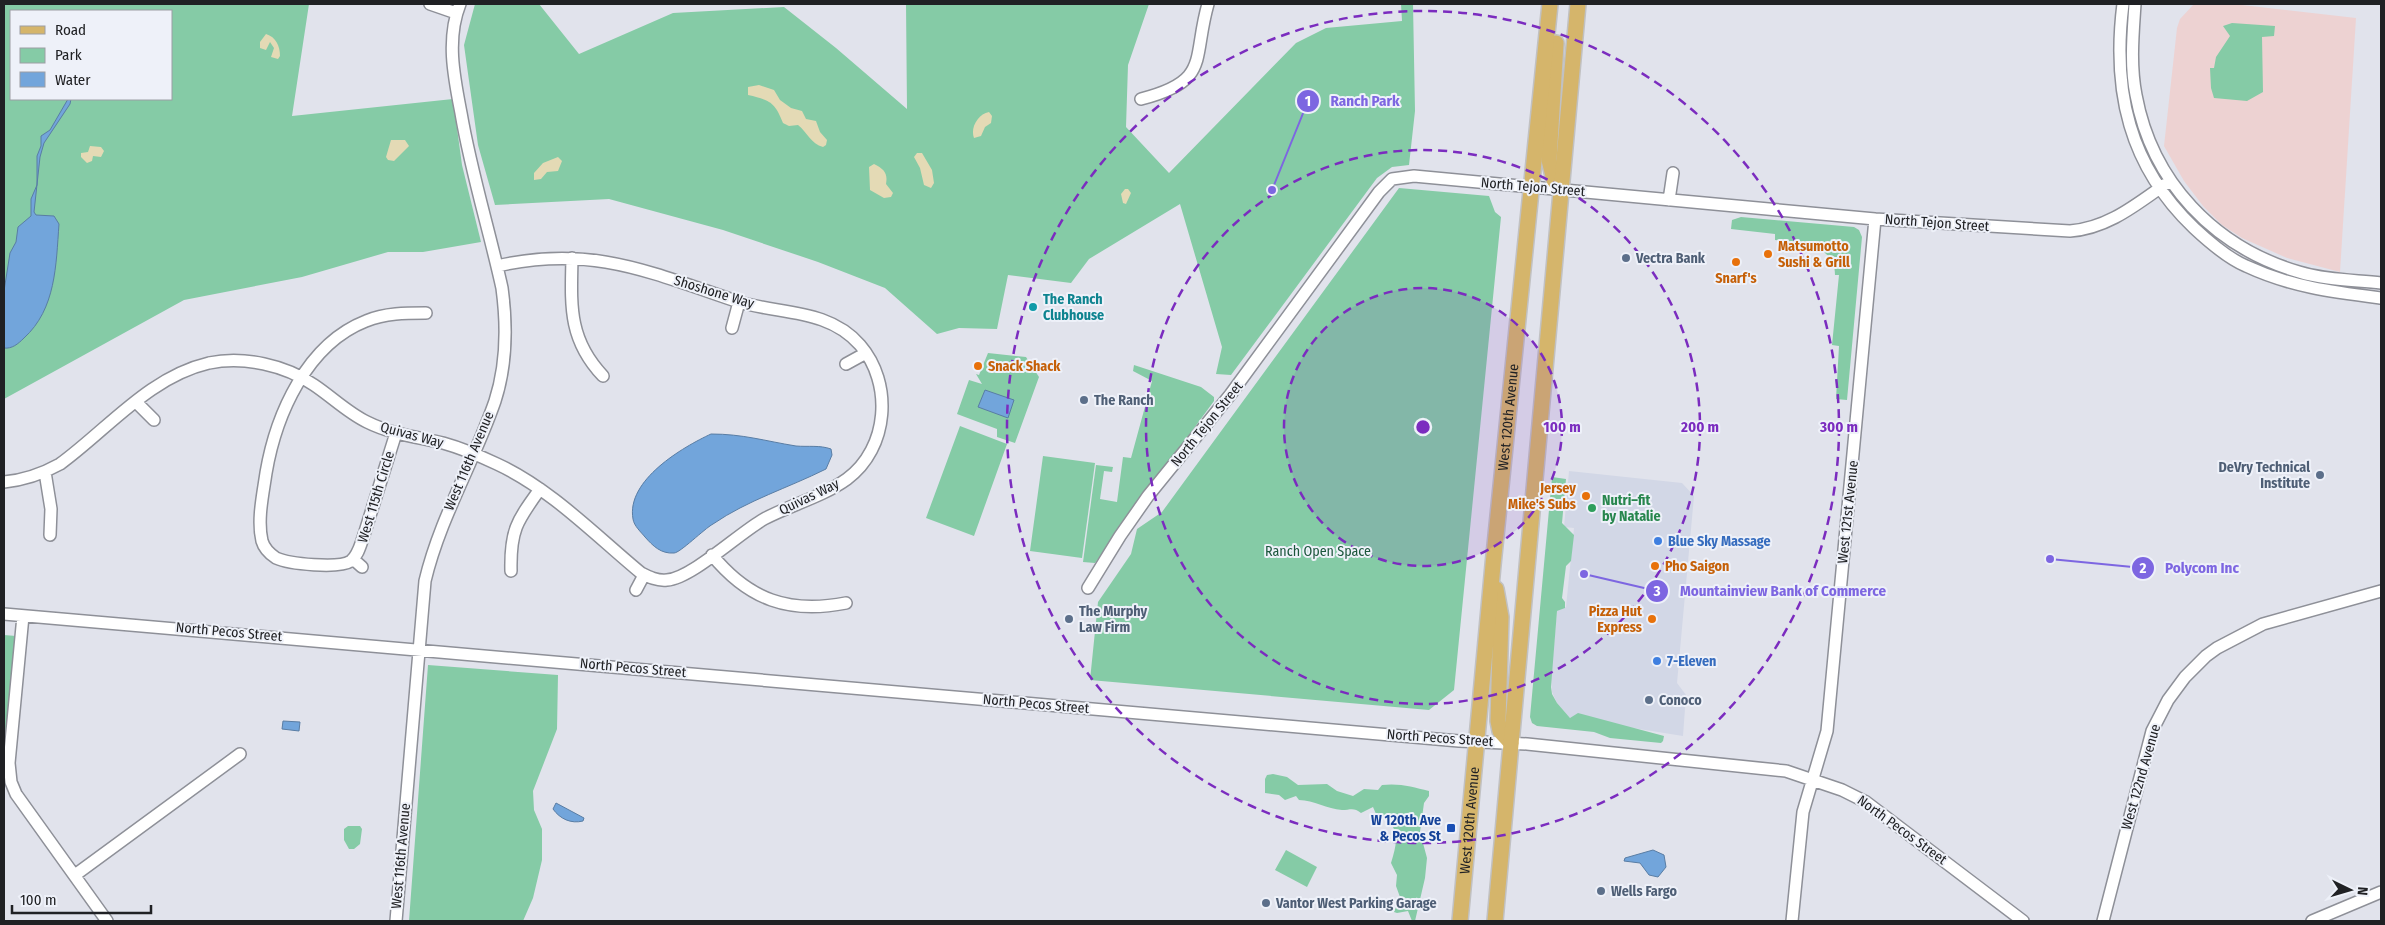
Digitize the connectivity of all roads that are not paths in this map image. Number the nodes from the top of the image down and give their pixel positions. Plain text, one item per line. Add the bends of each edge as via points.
1 (430, 4) edge
2 (1208, 4) edge
3 (1550, 4) edge
4 (1554, 4) edge
5 (1578, 4) edge
6 (2123, 4) edge
7 (2136, 4) edge
8 (458, 8) edge
9 (1141, 99) dead end
10 (1673, 173) dead end
11 (2170, 181) junction
12 (1532, 187) junction
13 (2159, 188) junction
14 (1562, 190) junction
15 (1669, 200) junction
16 (1875, 219) junction
17 (572, 258) junction
18 (497, 266) junction
19 (2381, 283) edge
20 (2381, 298) edge
21 (739, 302) junction
22 (426, 313) dead end
23 (732, 328) dead end
24 (866, 353) junction
25 (846, 364) dead end
26 (603, 376) dead end
27 (302, 377) junction
28 (136, 402) junction
29 (882, 403) joint
30 (154, 420) dead end
31 (396, 433) junction
32 (472, 454) junction
33 (46, 472) junction
34 (4, 482) edge
35 (540, 489) junction
36 (50, 535) dead end
37 (712, 556) junction
38 (352, 559) junction
39 (1493, 565) junction
40 (362, 567) dead end
41 (511, 571) dead end
42 (644, 575) junction
43 (1088, 588) dead end
44 (636, 590) dead end
45 (2381, 591) edge
46 (846, 603) dead end
47 (4, 614) edge
48 (24, 616) junction
49 (417, 648) junction
50 (1476, 742) junction
51 (1510, 743) junction
52 (240, 754) dead end
53 (1812, 778) junction
54 (75, 875) junction
55 (2381, 892) edge
56 (107, 921) edge
57 (396, 921) edge
58 (1460, 921) edge
59 (1495, 921) edge
60 (1792, 921) edge
61 (2023, 921) edge
62 (2104, 921) edge
63 (2312, 921) edge

1 - 8 street
2 - 9 street via 1198,58 1187,78 1173,90
3 - 12 main road, West 120th Avenue
4 - 14 main road via 1557,41 1549,160 1554,180
5 - 14 main road
6 - 13 street via 2118,60 2124,103 2137,149
7 - 11 street via 2132,46 2135,94 2153,147
8 - 18 street, West 116th Avenue via 452,46 458,100
10 - 15 street
11 - 13 street, North Tejon Street
11 - 19 street via 2187,204 2216,231 2266,260 2299,272
12 - 14 street, North Tejon Street
12 - 39 main road, West 120th Avenue
12 - 43 street, North Tejon Street via 1414,176 1398,176 1388,181 1230,395 1148,496
13 - 16 street, North Tejon Street via 2118,217 2081,230 2048,231
13 - 20 street via 2201,235 2243,265 2304,287
14 - 15 street, North Tejon Street
14 - 51 main road
15 - 16 street, North Tejon Street
16 - 53 street, West 121st Avenue via 1827,730
17 - 18 street, Shoshone Way via 526,260
17 - 21 street, Shoshone Way via 620,264
17 - 26 street via 571,305 575,332 587,357
18 - 32 street, West 116th Avenue via 505,308 502,368 495,399
21 - 23 street
21 - 24 street, Shoshone Way via 814,315 830,321
22 - 27 street, West 115th Circle via 400,313 357,325 317,355
24 - 25 street
24 - 29 street, Shoshone Way via 878,377
27 - 28 street, Quivas Way via 265,364 220,362 172,377
27 - 31 street, Quivas Way via 366,422
27 - 38 street, West 115th Circle via 285,410 272,448 262,509 263,542 273,556 290,562 338,565
28 - 30 street
28 - 33 street, Quivas Way
29 - 37 street, Quivas Way via 873,444 849,477 765,519
31 - 32 street, Quivas Way
31 - 38 street, West 115th Circle via 363,538
32 - 35 street, Quivas Way via 497,464
32 - 49 street, West 116th Avenue via 431,555
33 - 34 street, Quivas Way
33 - 36 street via 51,509
35 - 41 street via 514,529 510,549
35 - 42 street, Quivas Way
37 - 42 street, Quivas Way via 677,578 655,579
37 - 46 street via 731,577 764,598 805,608
38 - 40 street, West 115th Circle
39 - 50 main road, West 120th Avenue
39 - 51 main road via 1500,617 1498,721 1500,731
42 - 44 street
45 - 62 street, West 122nd Avenue via 2263,624 2212,652 2185,677 2158,717 2149,741
47 - 48 street, North Pecos Street
48 - 49 street, North Pecos Street
48 - 54 street via 9,763 11,782 21,801
49 - 50 street, North Pecos Street
49 - 57 street, West 116th Avenue
50 - 51 street, North Pecos Street
50 - 58 main road, West 120th Avenue
51 - 53 street, North Pecos Street via 1758,767
51 - 59 main road
52 - 54 street
53 - 60 street, West 121st Avenue via 1802,821
53 - 61 street, North Pecos Street via 1856,796 1890,818
54 - 56 street
55 - 63 street

